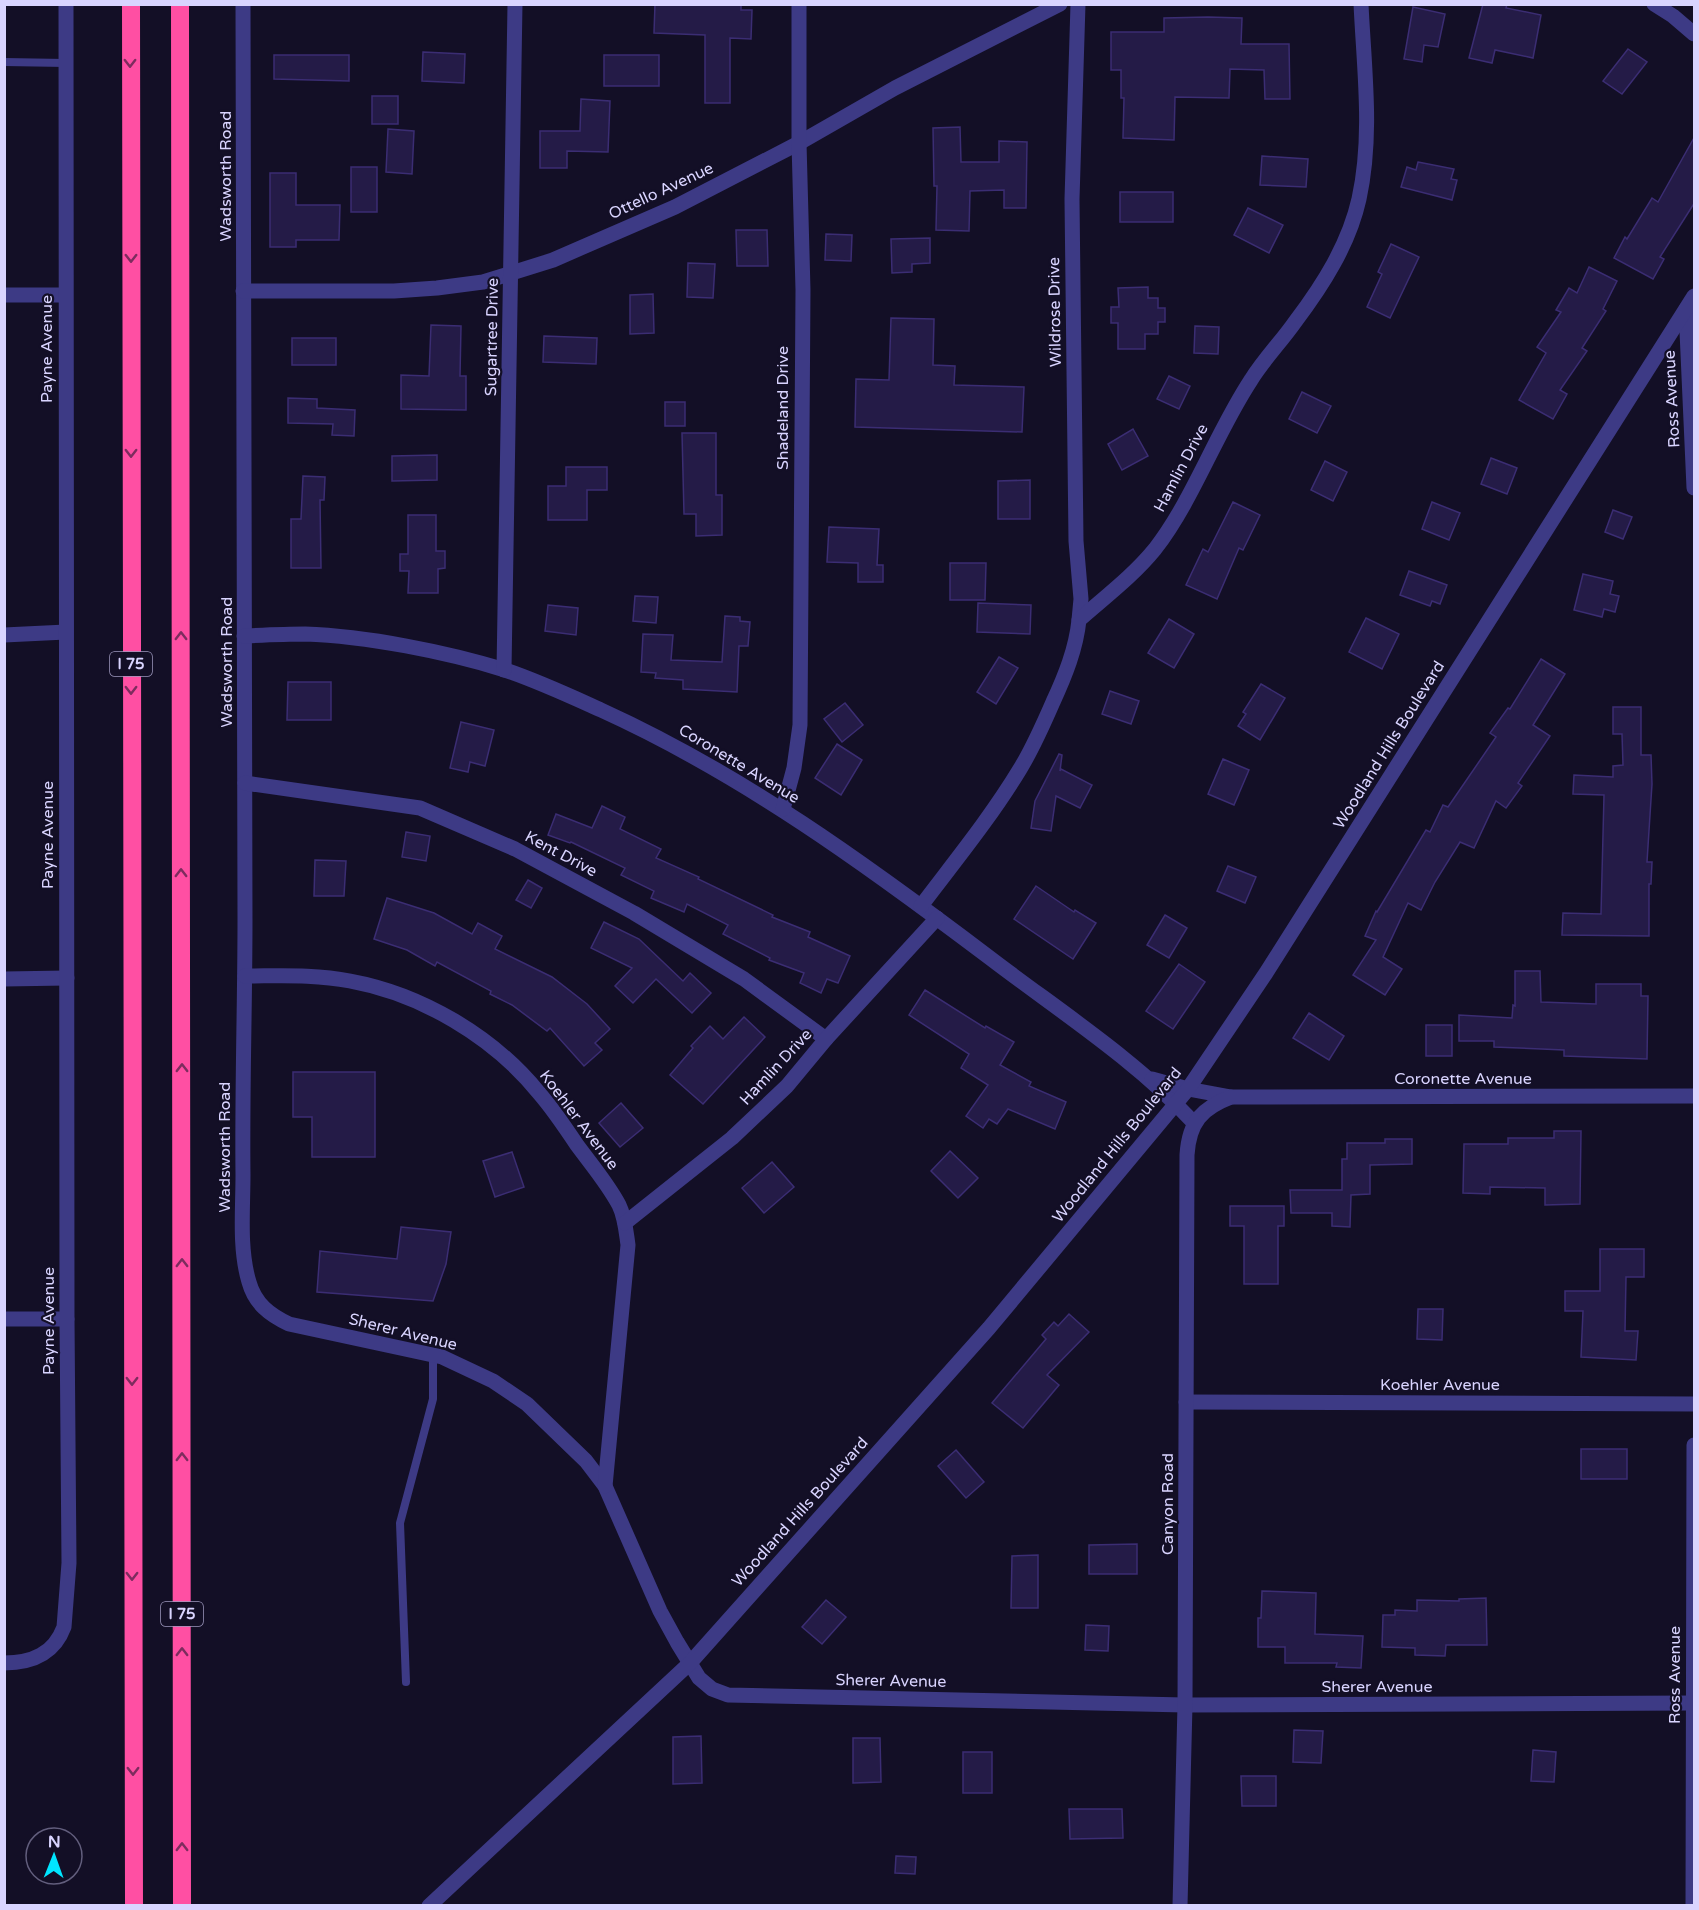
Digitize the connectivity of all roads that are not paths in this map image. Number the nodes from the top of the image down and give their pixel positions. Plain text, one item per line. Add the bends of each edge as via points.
1 (66, 4) edge
2 (130, 4) edge
3 (180, 4) edge
4 (243, 4) edge
5 (515, 4) edge
6 (799, 4) edge
7 (1060, 4) edge
8 (1078, 4) edge
9 (1361, 4) edge
10 (1654, 4) edge
11 (1695, 34) edge
12 (4, 62) edge
13 (66, 63) junction
14 (799, 143) junction
15 (511, 274) junction
16 (243, 291) junction
17 (4, 295) edge
18 (65, 295) junction
19 (1690, 303) edge
20 (1695, 488) edge
21 (1079, 620) junction
22 (66, 632) junction
23 (4, 635) edge
24 (244, 636) junction
25 (504, 670) junction
26 (245, 783) junction
27 (783, 809) junction
28 (921, 906) junction
29 (937, 918) junction
30 (244, 976) junction
31 (67, 978) junction
32 (4, 979) edge
33 (826, 1039) junction
34 (1149, 1078) junction
35 (1188, 1089) junction
36 (1695, 1096) edge
37 (1231, 1097) junction
38 (1176, 1103) junction
39 (1206, 1109) joint
40 (1194, 1123) junction
41 (625, 1223) junction
42 (267, 1312) joint
43 (67, 1318) junction
44 (4, 1319) edge
45 (433, 1356) junction
46 (1186, 1402) junction
47 (1695, 1404) edge
48 (1695, 1445) edge
49 (605, 1486) junction
50 (4, 1663) edge
51 (690, 1663) junction
52 (406, 1682) dead end
53 (1694, 1703) edge
54 (1185, 1705) junction
55 (134, 1905) edge
56 (183, 1905) edge
57 (429, 1905) edge
58 (1180, 1905) edge
59 (1693, 1905) edge

1 - 13 street, Payne Avenue
2 -> 55 highway, I 75
56 -> 3 highway, I 75
4 - 16 street, Wadsworth Road
5 - 15 street, Sugartree Drive
6 - 14 street, Shadeland Drive
7 - 14 street, Ottello Avenue via 895,88
8 - 21 street, Wildrose Drive via 1072,199
9 - 21 street, Hamlin Drive via 1366,158 1346,242 1319,288 1239,398 1161,540 1126,581
10 - 11 street
12 - 13 lane
13 - 18 street, Payne Avenue
14 - 15 street, Ottello Avenue via 675,207
14 - 27 street, Shadeland Drive via 803,290 800,714 794,768
15 - 16 street, Ottello Avenue via 483,282 415,290
15 - 25 street, Sugartree Drive
16 - 24 street, Wadsworth Road
17 - 18 street
18 - 22 street, Payne Avenue
19 - 20 street, Ross Avenue
19 - 35 street, Woodland Hills Boulevard via 1266,973
21 - 28 street via 1067,671 1022,767
22 - 23 street
22 - 31 street, Payne Avenue
24 - 25 street, Coronette Avenue via 306,634 358,639
24 - 26 street, Wadsworth Road
25 - 27 street, Coronette Avenue via 649,732
26 - 30 street, Wadsworth Road
26 - 33 street, Kent Drive via 420,808 515,849 634,913 744,979
27 - 28 street, Coronette Avenue
28 - 29 street, Coronette Avenue
29 - 33 street, Hamlin Drive
29 - 34 street, Coronette Avenue
30 - 41 street, Koehler Avenue via 310,976 350,981 421,1003 450,1018 479,1037 538,1091 618,1204
30 - 42 street, Wadsworth Road via 243,1236 249,1285
31 - 32 street
31 - 43 street, Payne Avenue
33 - 41 street, Hamlin Drive via 787,1086 732,1138
34 - 35 street, Coronette Avenue
34 - 38 street, Coronette Avenue
35 - 37 street, Coronette Avenue
35 - 38 street, Woodland Hills Boulevard
36 - 37 street, Coronette Avenue
37 - 39 street, Coronette Avenue
38 - 40 street, Coronette Avenue
38 - 51 street, Woodland Hills Boulevard via 989,1328
39 - 40 street, Canyon Road
40 - 46 street, Canyon Road via 1187,1155
41 - 49 street, Koehler Avenue via 628,1245
42 - 45 street, Sherer Avenue via 289,1324
43 - 44 street
43 - 50 street, Payne Avenue via 69,1563 64,1627 51,1650 36,1659
45 - 49 street, Sherer Avenue via 468,1368 527,1404 586,1461
45 - 52 lane via 433,1399 400,1523
46 - 47 street, Koehler Avenue
46 - 54 street, Canyon Road
48 - 53 street, Ross Avenue
49 - 51 street, Sherer Avenue via 660,1611
51 - 54 street, Sherer Avenue via 712,1689 728,1695
51 - 57 street, Woodland Hills Boulevard
53 - 54 street, Sherer Avenue
53 - 59 street, Ross Avenue
54 - 58 street, Canyon Road

